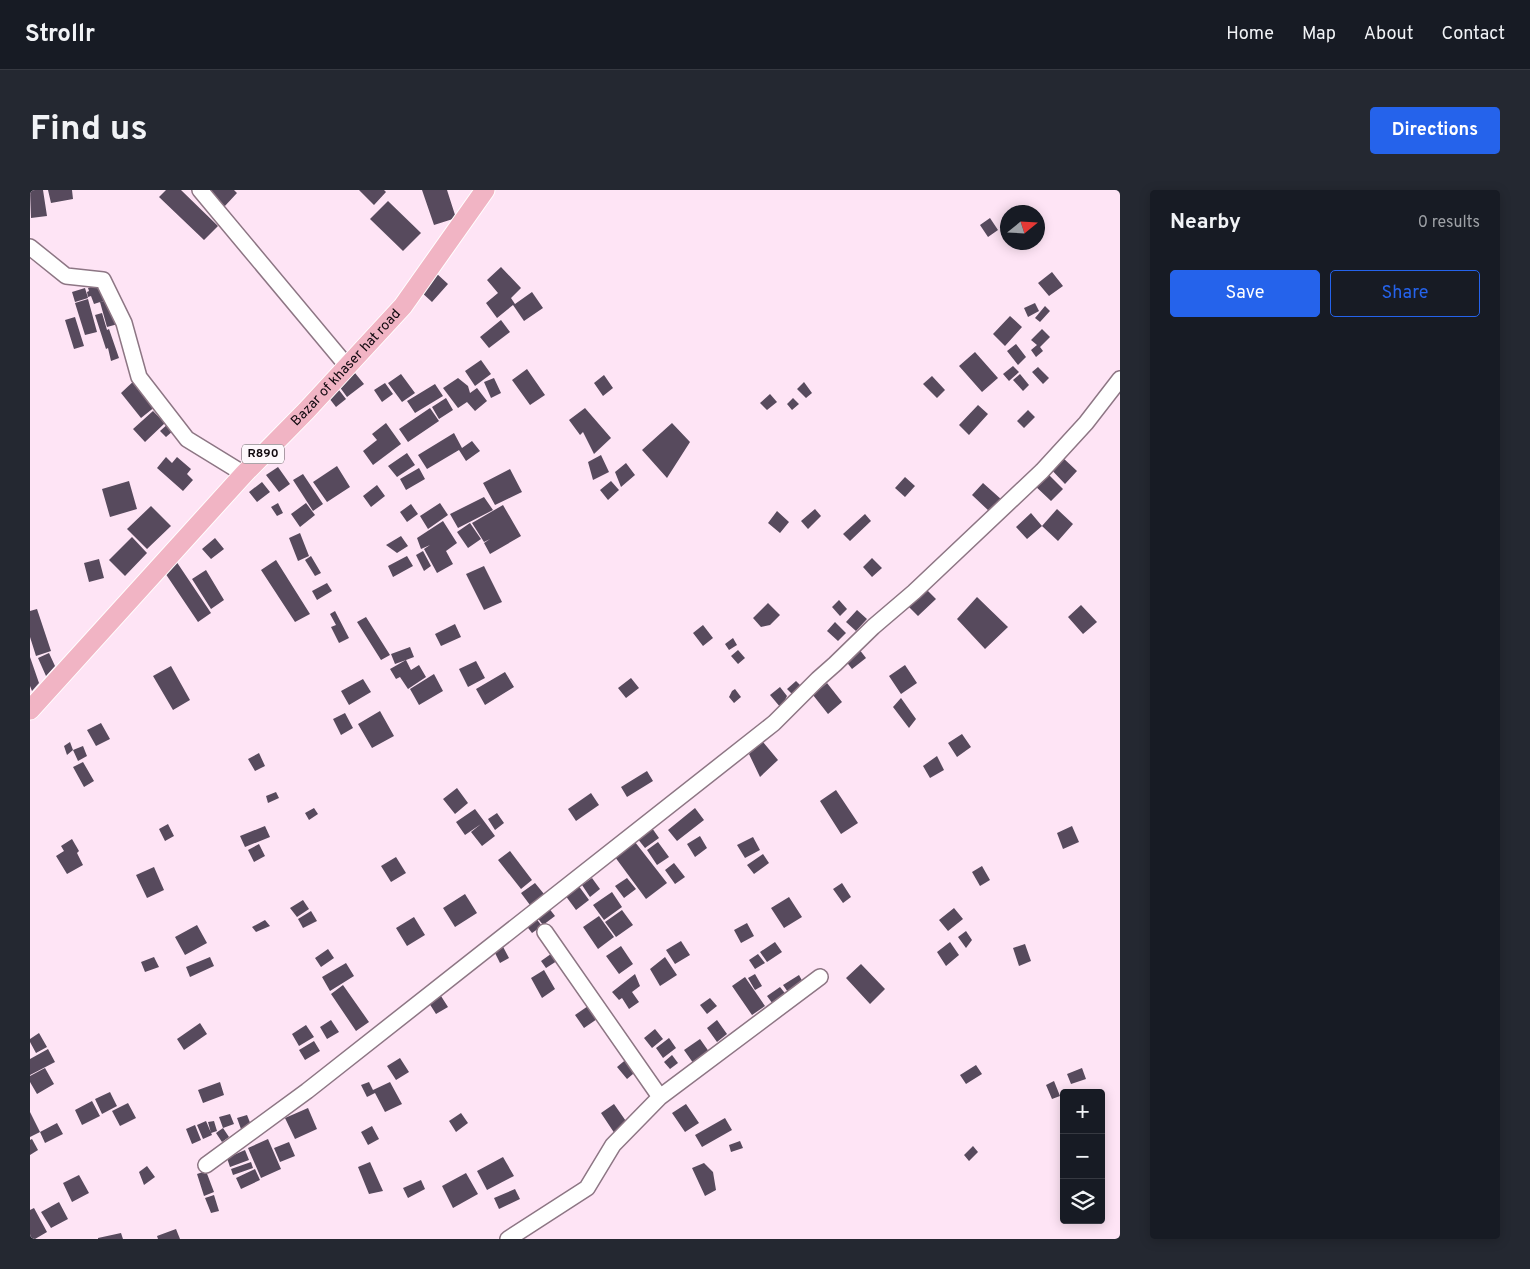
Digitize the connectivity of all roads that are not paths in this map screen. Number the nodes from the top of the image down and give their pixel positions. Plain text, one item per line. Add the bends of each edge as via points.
1 (200, 190) edge
2 (485, 190) edge
3 (30, 246) edge
4 (347, 366) junction
5 (1120, 379) edge
6 (244, 474) junction
7 (30, 710) edge
8 (545, 932) dead end
9 (820, 976) dead end
10 (660, 1097) junction
11 (206, 1165) dead end
12 (508, 1239) edge

1 - 4 street
2 - 4 main road, Bazar of khaser hat road / R890 via 403,306
3 - 6 street via 66,276 103,280 124,323 140,377 187,439
4 - 6 main road, Bazar of khaser hat road / R890
5 - 11 street via 1086,423 1042,471 818,678 774,724 307,1091
6 - 7 main road, Bazar of khaser hat road / R890
8 - 10 street
9 - 10 street
10 - 12 street via 612,1145 587,1188

